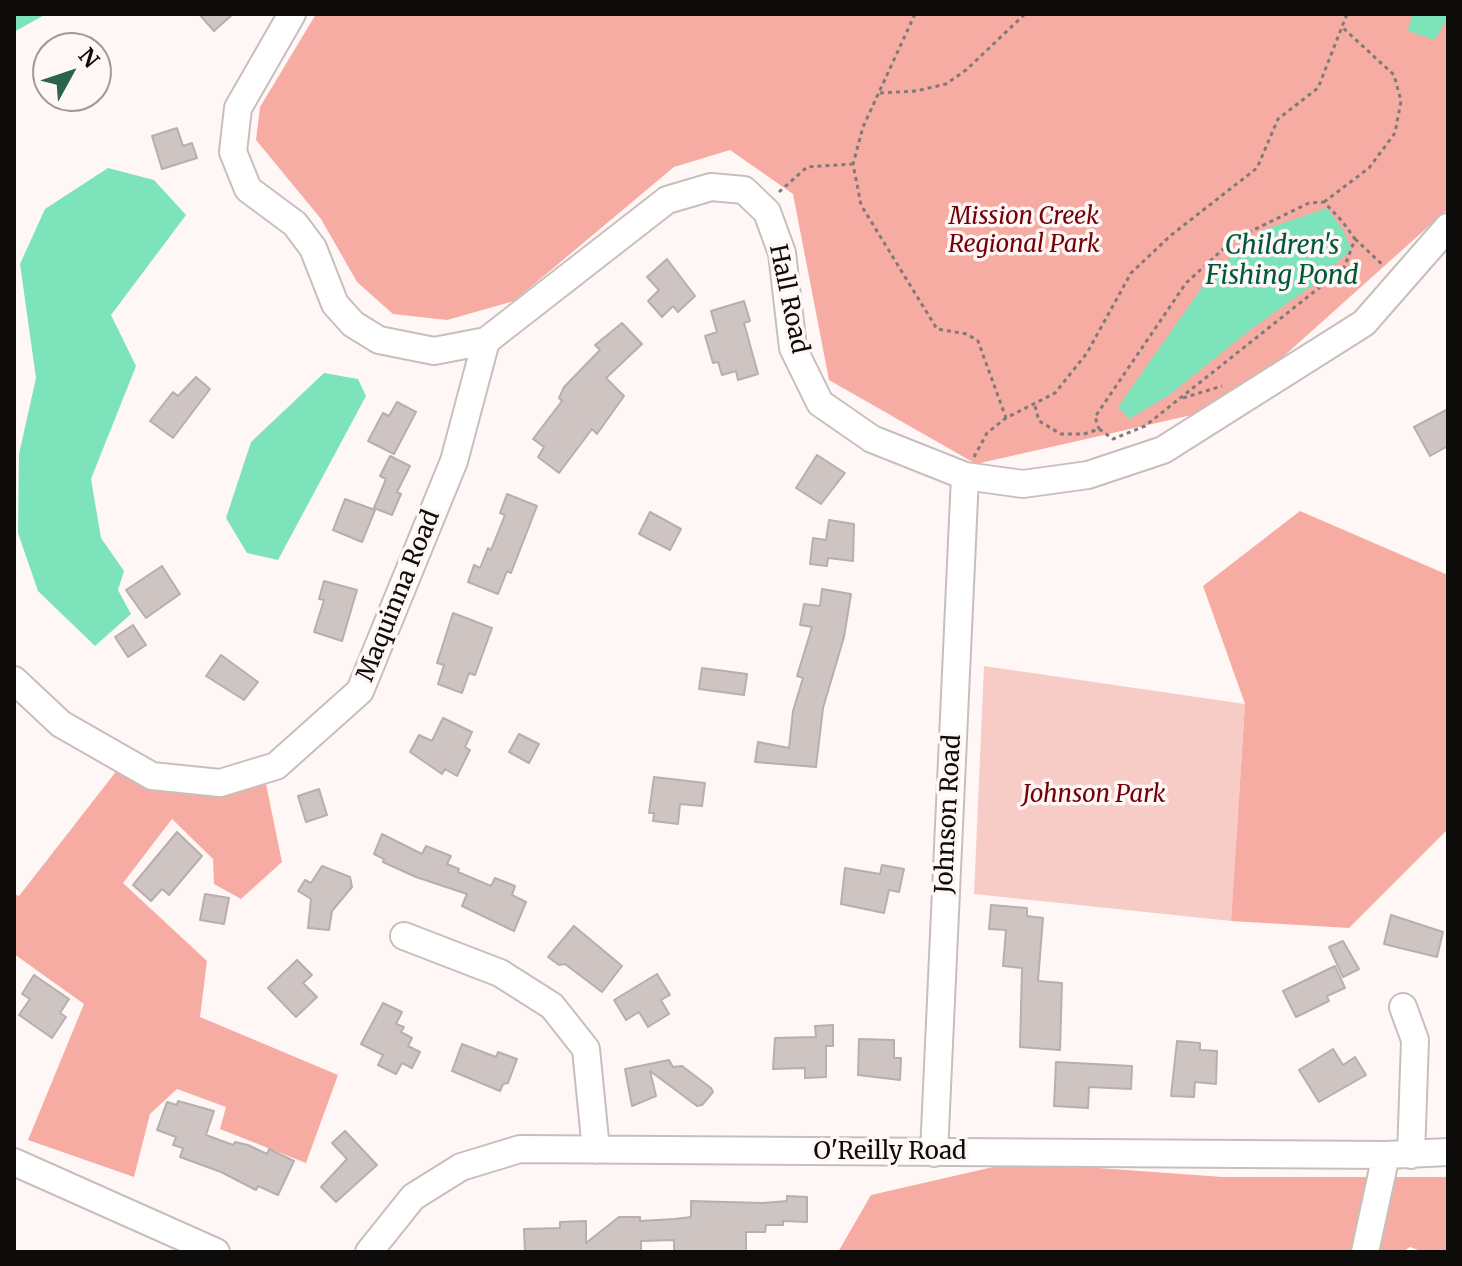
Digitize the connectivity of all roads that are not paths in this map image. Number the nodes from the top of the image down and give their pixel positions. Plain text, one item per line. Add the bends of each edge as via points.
1 (292, 14) edge
2 (1448, 227) edge
3 (486, 341) junction
4 (965, 476) junction
5 (14, 680) edge
6 (404, 936) dead end
7 (1403, 1007) dead end
8 (596, 1150) junction
9 (1448, 1152) edge
10 (934, 1153) junction
11 (1398, 1155) junction
12 (14, 1162) edge
13 (216, 1252) edge
14 (369, 1252) edge
15 (1365, 1252) edge

1 - 3 street via 238,108 233,152 248,189 295,224 313,248 335,304 353,324 379,340 434,351
2 - 4 street, Hall Road via 1364,323 1163,450 1088,475 1023,484
3 - 4 street, Hall Road via 667,200 711,187 744,190 764,209 782,253 793,348 820,403 872,439
3 - 5 street, Maquinna Road via 454,461 360,691 276,766 220,783 152,776 61,724
4 - 10 street, Johnson Road
6 - 8 street via 500,973 552,1006 586,1049
7 - 11 street via 1415,1040
8 - 10 street, O'Reilly Road
8 - 14 street, O'Reilly Road via 520,1149 461,1167 413,1197
9 - 11 street, O'Reilly Road
10 - 11 street, O'Reilly Road
11 - 15 street
12 - 13 street

